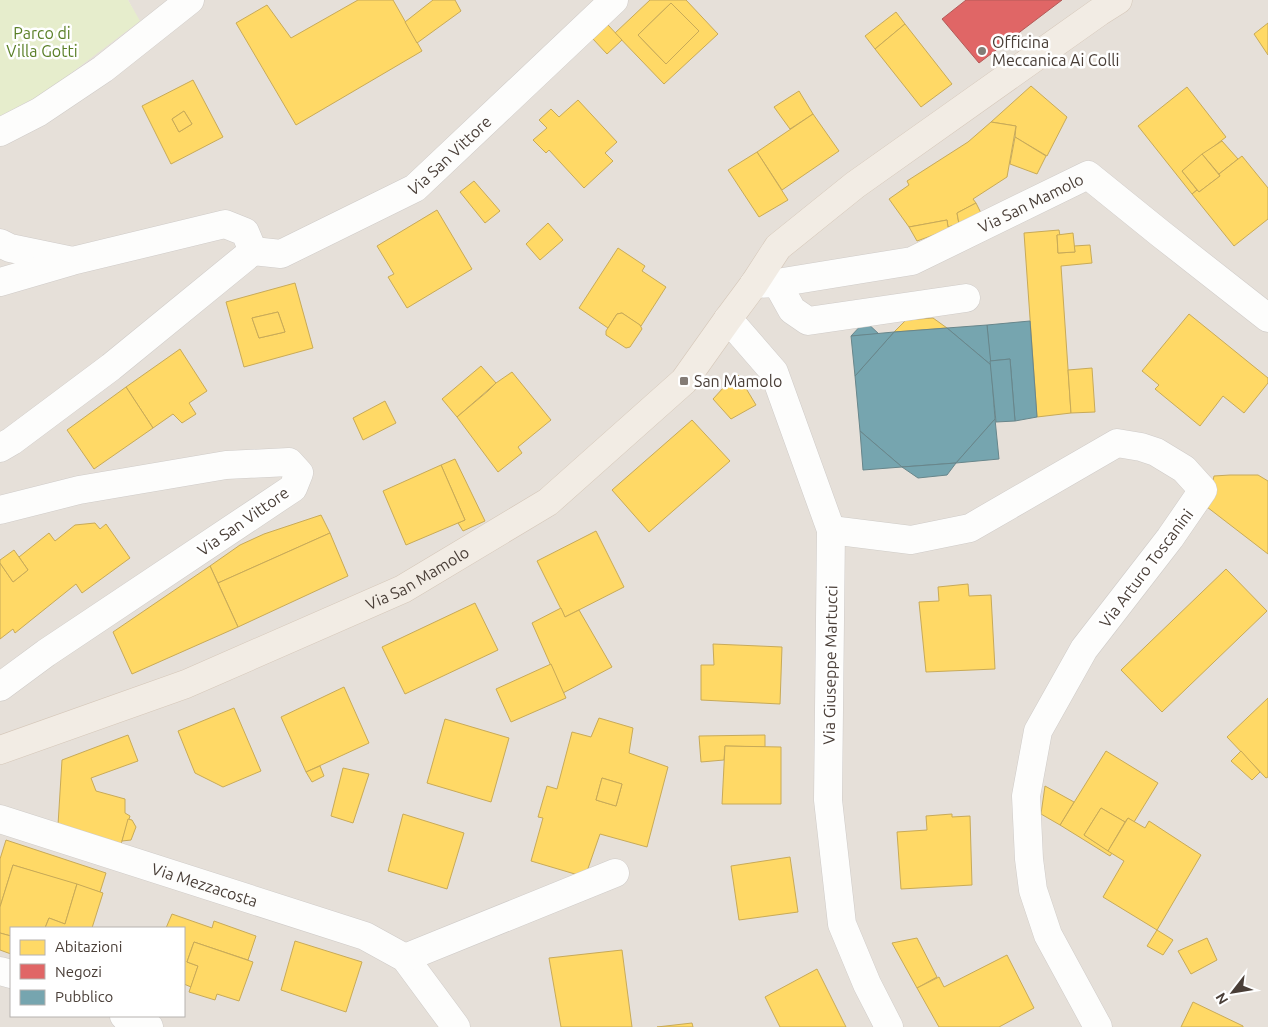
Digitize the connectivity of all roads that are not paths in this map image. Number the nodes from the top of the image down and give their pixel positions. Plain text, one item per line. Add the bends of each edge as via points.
1 (190, 0) edge
2 (614, 0) edge
3 (1118, 0) edge
4 (0, 132) edge
5 (0, 243) edge
6 (253, 251) junction
7 (72, 261) junction
8 (0, 282) edge
9 (765, 283) junction
10 (966, 298) dead end
11 (1268, 318) edge
12 (728, 319) junction
13 (0, 448) edge
14 (0, 510) edge
15 (831, 530) junction
16 (0, 687) edge
17 (0, 750) edge
18 (0, 819) edge
19 (615, 874) dead end
20 (405, 958) junction
21 (126, 1017) edge
22 (149, 1027) edge
23 (456, 1027) edge
24 (890, 1027) edge
25 (1098, 1027) edge

1 - 4 street via 103,69 39,112
2 - 6 street, Via San Vittore via 415,188 281,254
3 - 9 main road, Via San Mamolo via 855,185 778,247
5 - 7 street
6 - 7 street via 245,232 225,224
6 - 13 street via 111,367
7 - 8 street
9 - 10 street via 808,321
9 - 11 street, Via San Mamolo via 912,261 1088,175
9 - 12 main road, Via San Mamolo
12 - 15 street, Via Giuseppe Martucci via 774,372
12 - 17 main road, Via San Mamolo via 684,380 548,502 403,589 186,684
14 - 16 street, Via San Vittore via 79,490 226,465 289,462 300,473 293,488
15 - 24 street, Via Giuseppe Martucci via 828,800 842,924 867,984
15 - 25 street, Via Arturo Toscanini via 911,540 970,528 1117,443 1156,452 1184,469 1203,490 1084,649 1038,731 1026,796 1033,890 1048,935
18 - 20 street, Via Mezzacosta via 365,936
19 - 20 street
20 - 23 street, Via Mezzacosta
21 - 22 street

